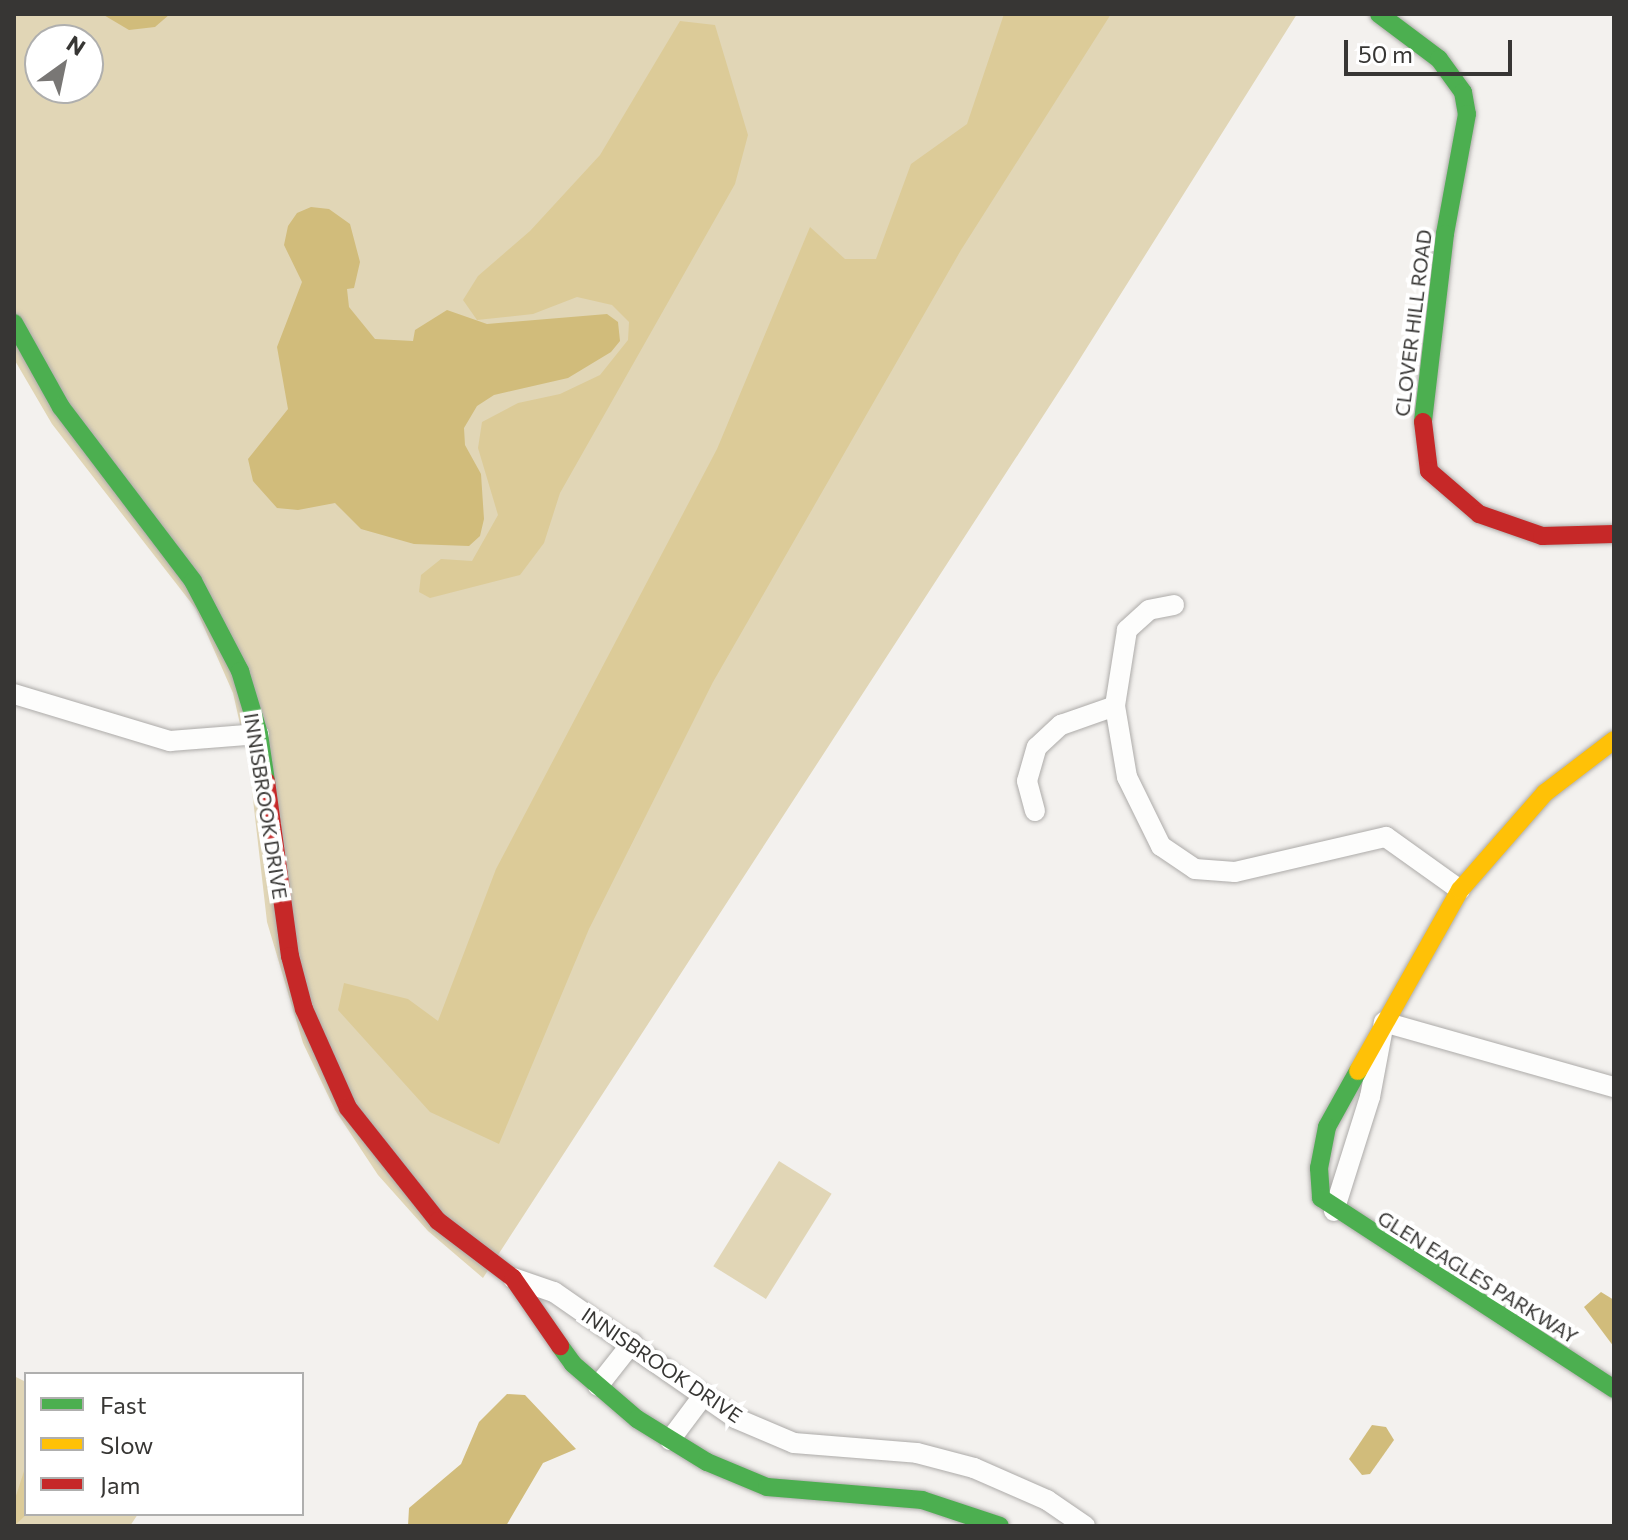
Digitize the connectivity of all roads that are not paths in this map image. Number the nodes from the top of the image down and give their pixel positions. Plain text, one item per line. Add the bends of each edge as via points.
1 (1379, 14) edge
2 (14, 323) edge
3 (1614, 534) edge
4 (1174, 605) dead end
5 (14, 694) edge
6 (1115, 706) junction
7 (259, 734) junction
8 (1614, 740) edge
9 (1035, 811) dead end
10 (1460, 890) junction
11 (1384, 1022) junction
12 (1614, 1087) edge
13 (1328, 1205) junction
14 (513, 1278) junction
15 (632, 1343) junction
16 (598, 1386) junction
17 (1614, 1389) edge
18 (703, 1396) junction
19 (670, 1440) junction
20 (1000, 1526) edge
21 (1085, 1526) edge

1 - 3 street, CLOVER HILL ROAD via 1439,59 1463,92 1467,114 1445,234 1422,418 1429,471 1479,514 1514,530 1542,536
2 - 7 street, INNISBROOK DRIVE via 61,407 193,581 240,671
4 - 6 street via 1149,610 1127,630
5 - 7 street via 170,741
6 - 9 street via 1061,725 1037,747 1027,781
6 - 10 street via 1127,777 1150,832 1176,859 1205,872 1235,872 1386,837
7 - 14 street, INNISBROOK DRIVE via 290,956 304,1009 348,1108 438,1221
8 - 10 street via 1545,793
10 - 11 street
11 - 12 street
11 - 13 street via 1370,1097
11 - 13 street via 1327,1127 1319,1168
13 - 17 street, GLEN EAGLES PARKWAY
14 - 15 street, INNISBROOK DRIVE via 554,1292
14 - 16 street, INNISBROOK DRIVE via 573,1364
15 - 16 street
15 - 18 street, INNISBROOK DRIVE
16 - 19 street, INNISBROOK DRIVE
18 - 19 street
18 - 21 street, INNISBROOK DRIVE via 735,1418 794,1443 917,1453 974,1468 1047,1500
19 - 20 street, INNISBROOK DRIVE via 767,1487 922,1500

